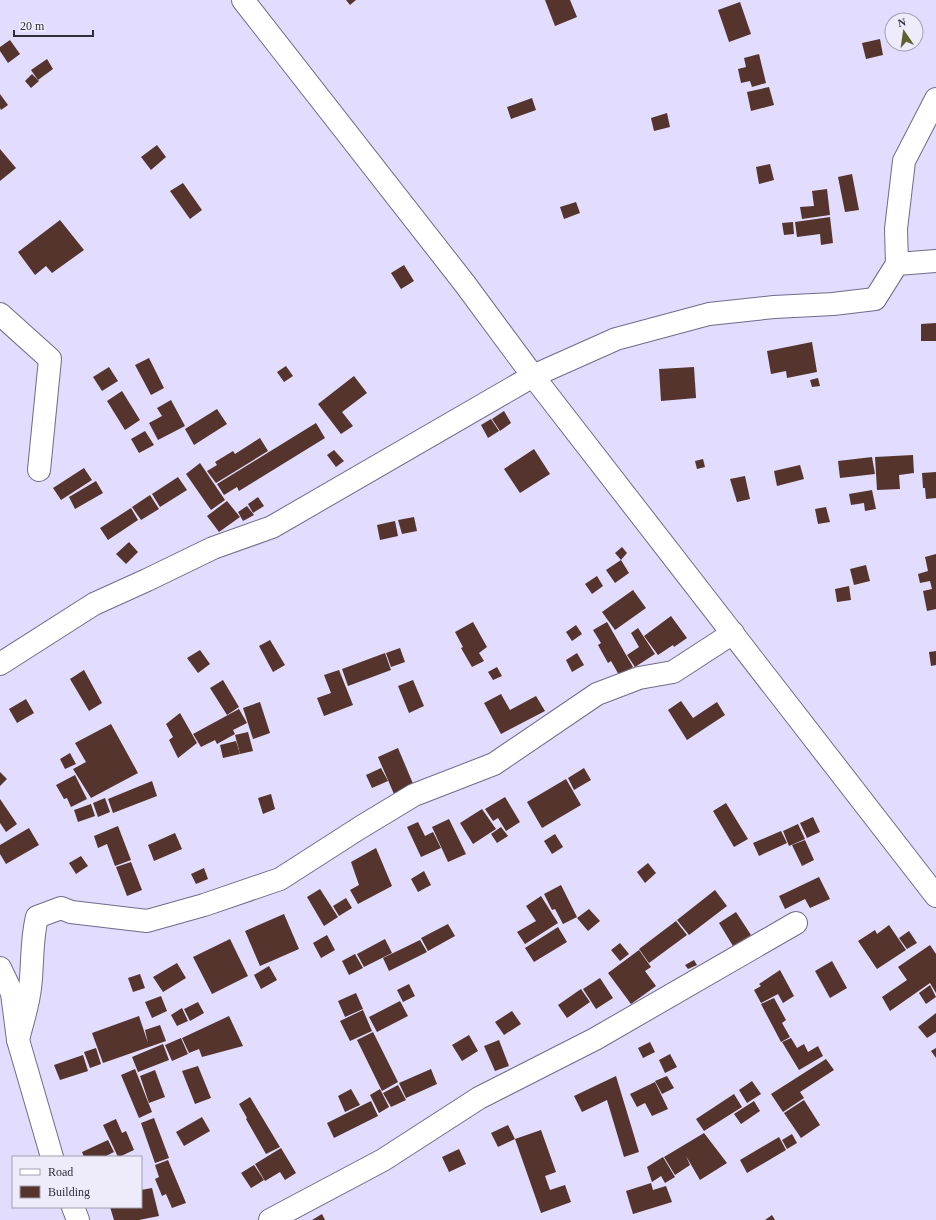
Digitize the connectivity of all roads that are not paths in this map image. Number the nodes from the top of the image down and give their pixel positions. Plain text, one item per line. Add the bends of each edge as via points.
1 (242, 0) edge
2 (936, 99) edge
3 (936, 260) edge
4 (897, 264) junction
5 (0, 314) edge
6 (533, 376) junction
7 (39, 470) dead end
8 (733, 633) junction
9 (0, 664) edge
10 (936, 896) edge
11 (796, 924) dead end
12 (0, 968) edge
13 (18, 1040) junction
14 (52, 1156) edge
15 (73, 1208) edge
16 (78, 1220) edge
17 (270, 1220) edge

1 - 6 street via 465,284
2 - 4 street via 904,161 896,228
3 - 4 street
4 - 6 street via 875,299 709,314 616,339
5 - 7 street via 50,359
6 - 8 street
6 - 9 street via 272,528 213,548 94,604
8 - 10 street
8 - 13 street via 673,672 638,678 597,694 494,764 414,796 280,879 204,905 147,920 71,912 61,908 37,917 33,933 30,989
11 - 17 street via 595,1039 480,1098 383,1160
12 - 13 street via 12,993
13 - 14 street
15 - 16 street

